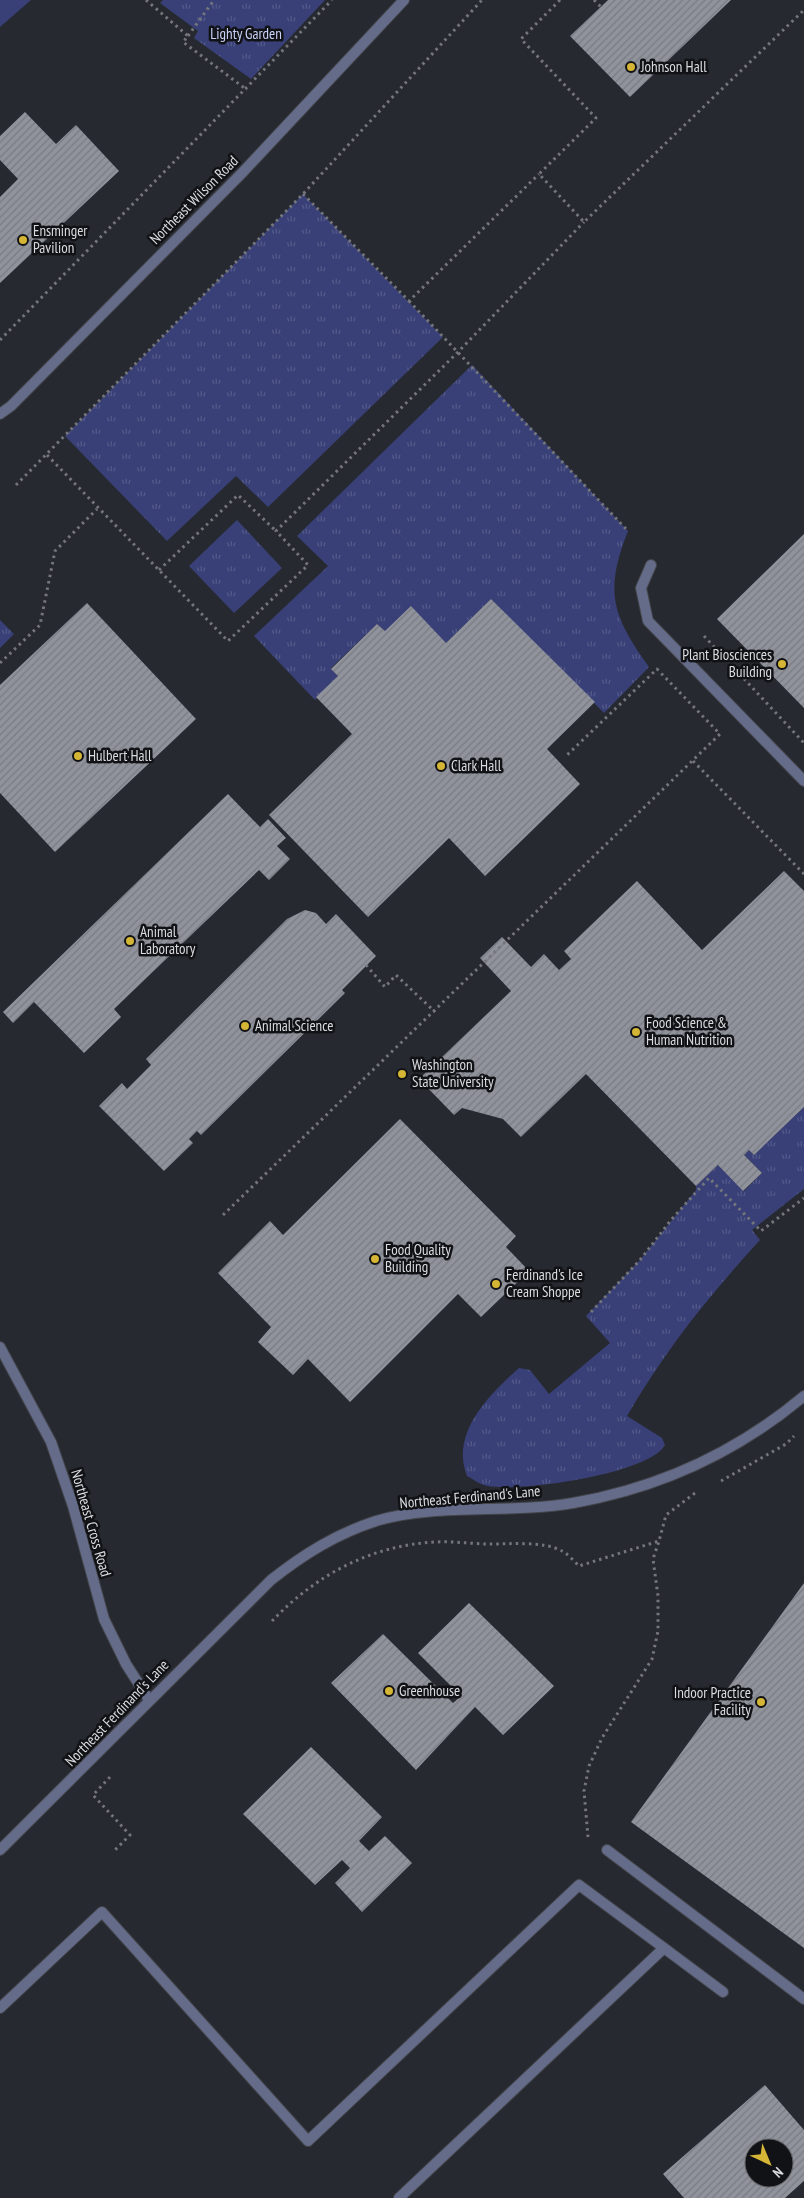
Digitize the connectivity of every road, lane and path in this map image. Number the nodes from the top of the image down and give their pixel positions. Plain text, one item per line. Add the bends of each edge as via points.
1 (146, 0) edge
2 (214, 0) edge
3 (332, 0) edge
4 (404, 0) edge
5 (482, 0) edge
6 (560, 0) edge
7 (594, 0) edge
8 (601, 7) dead end
9 (804, 10) edge
10 (188, 36) junction
11 (247, 90) junction
12 (539, 174) junction
13 (303, 194) junction
14 (584, 222) junction
15 (410, 300) junction
16 (0, 340) edge
17 (458, 352) junction
18 (0, 414) edge
19 (47, 454) junction
20 (16, 485) dead end
21 (97, 509) junction
22 (276, 531) junction
23 (628, 531) dead end
24 (651, 565) dead end
25 (159, 570) junction
26 (704, 636) dead end
27 (0, 664) edge
28 (804, 743) edge
29 (567, 755) dead end
30 (693, 761) junction
31 (804, 782) edge
32 (804, 874) edge
33 (366, 965) dead end
34 (435, 1012) junction
35 (804, 1198) edge
36 (224, 1215) dead end
37 (591, 1312) dead end
38 (1, 1353) edge
39 (804, 1396) edge
40 (798, 1433) dead end
41 (720, 1482) dead end
42 (703, 1489) dead end
43 (659, 1541) junction
44 (272, 1621) dead end
45 (149, 1700) junction
46 (93, 1795) dead end
47 (588, 1842) dead end
48 (0, 1850) edge
49 (114, 1850) dead end
50 (607, 1850) dead end
51 (664, 1948) junction
52 (723, 1992) dead end
53 (804, 1999) edge
54 (0, 2008) edge
55 (399, 2198) edge

1 - 10 path
2 - 10 path
3 - 11 path
4 - 18 street, Northeast Wilson Road via 242,173
5 - 13 path
6 - 12 path via 521,39 596,118
7 - 8 path
9 - 14 path
10 - 11 path via 183,42
11 - 16 path
12 - 14 path
12 - 15 path
13 - 15 path
13 - 19 path
14 - 17 path
15 - 17 path
17 - 22 path
17 - 23 path
19 - 20 path
19 - 21 path
21 - 25 path
21 - 27 path via 55,551 40,625
22 - 25 path via 238,495
22 - 25 path via 308,564 228,641
24 - 31 street via 641,588 648,621
26 - 28 path
29 - 30 path via 657,669 720,734
30 - 32 path
30 - 34 path
33 - 34 path via 385,986 396,975
34 - 36 path
35 - 37 path via 761,1231 709,1178
38 - 45 street, Northeast Cross Road via 51,1442 73,1506 104,1619 126,1664
39 - 45 street, Northeast Ferdinand's Lane via 768,1425 709,1460 624,1493 517,1509 426,1513 378,1520 321,1544 271,1580
40 - 41 path via 786,1444
42 - 43 path via 666,1515
43 - 44 path via 579,1566 562,1550 534,1544 411,1544 341,1567 293,1599
43 - 47 path via 653,1559 658,1631 652,1659 602,1738 589,1766 584,1791
45 - 48 street, Northeast Ferdinand's Lane
46 - 49 path via 130,1835
50 - 53 street
51 - 52 street
51 - 54 street via 579,1885 308,2141 102,1912
51 - 55 street

